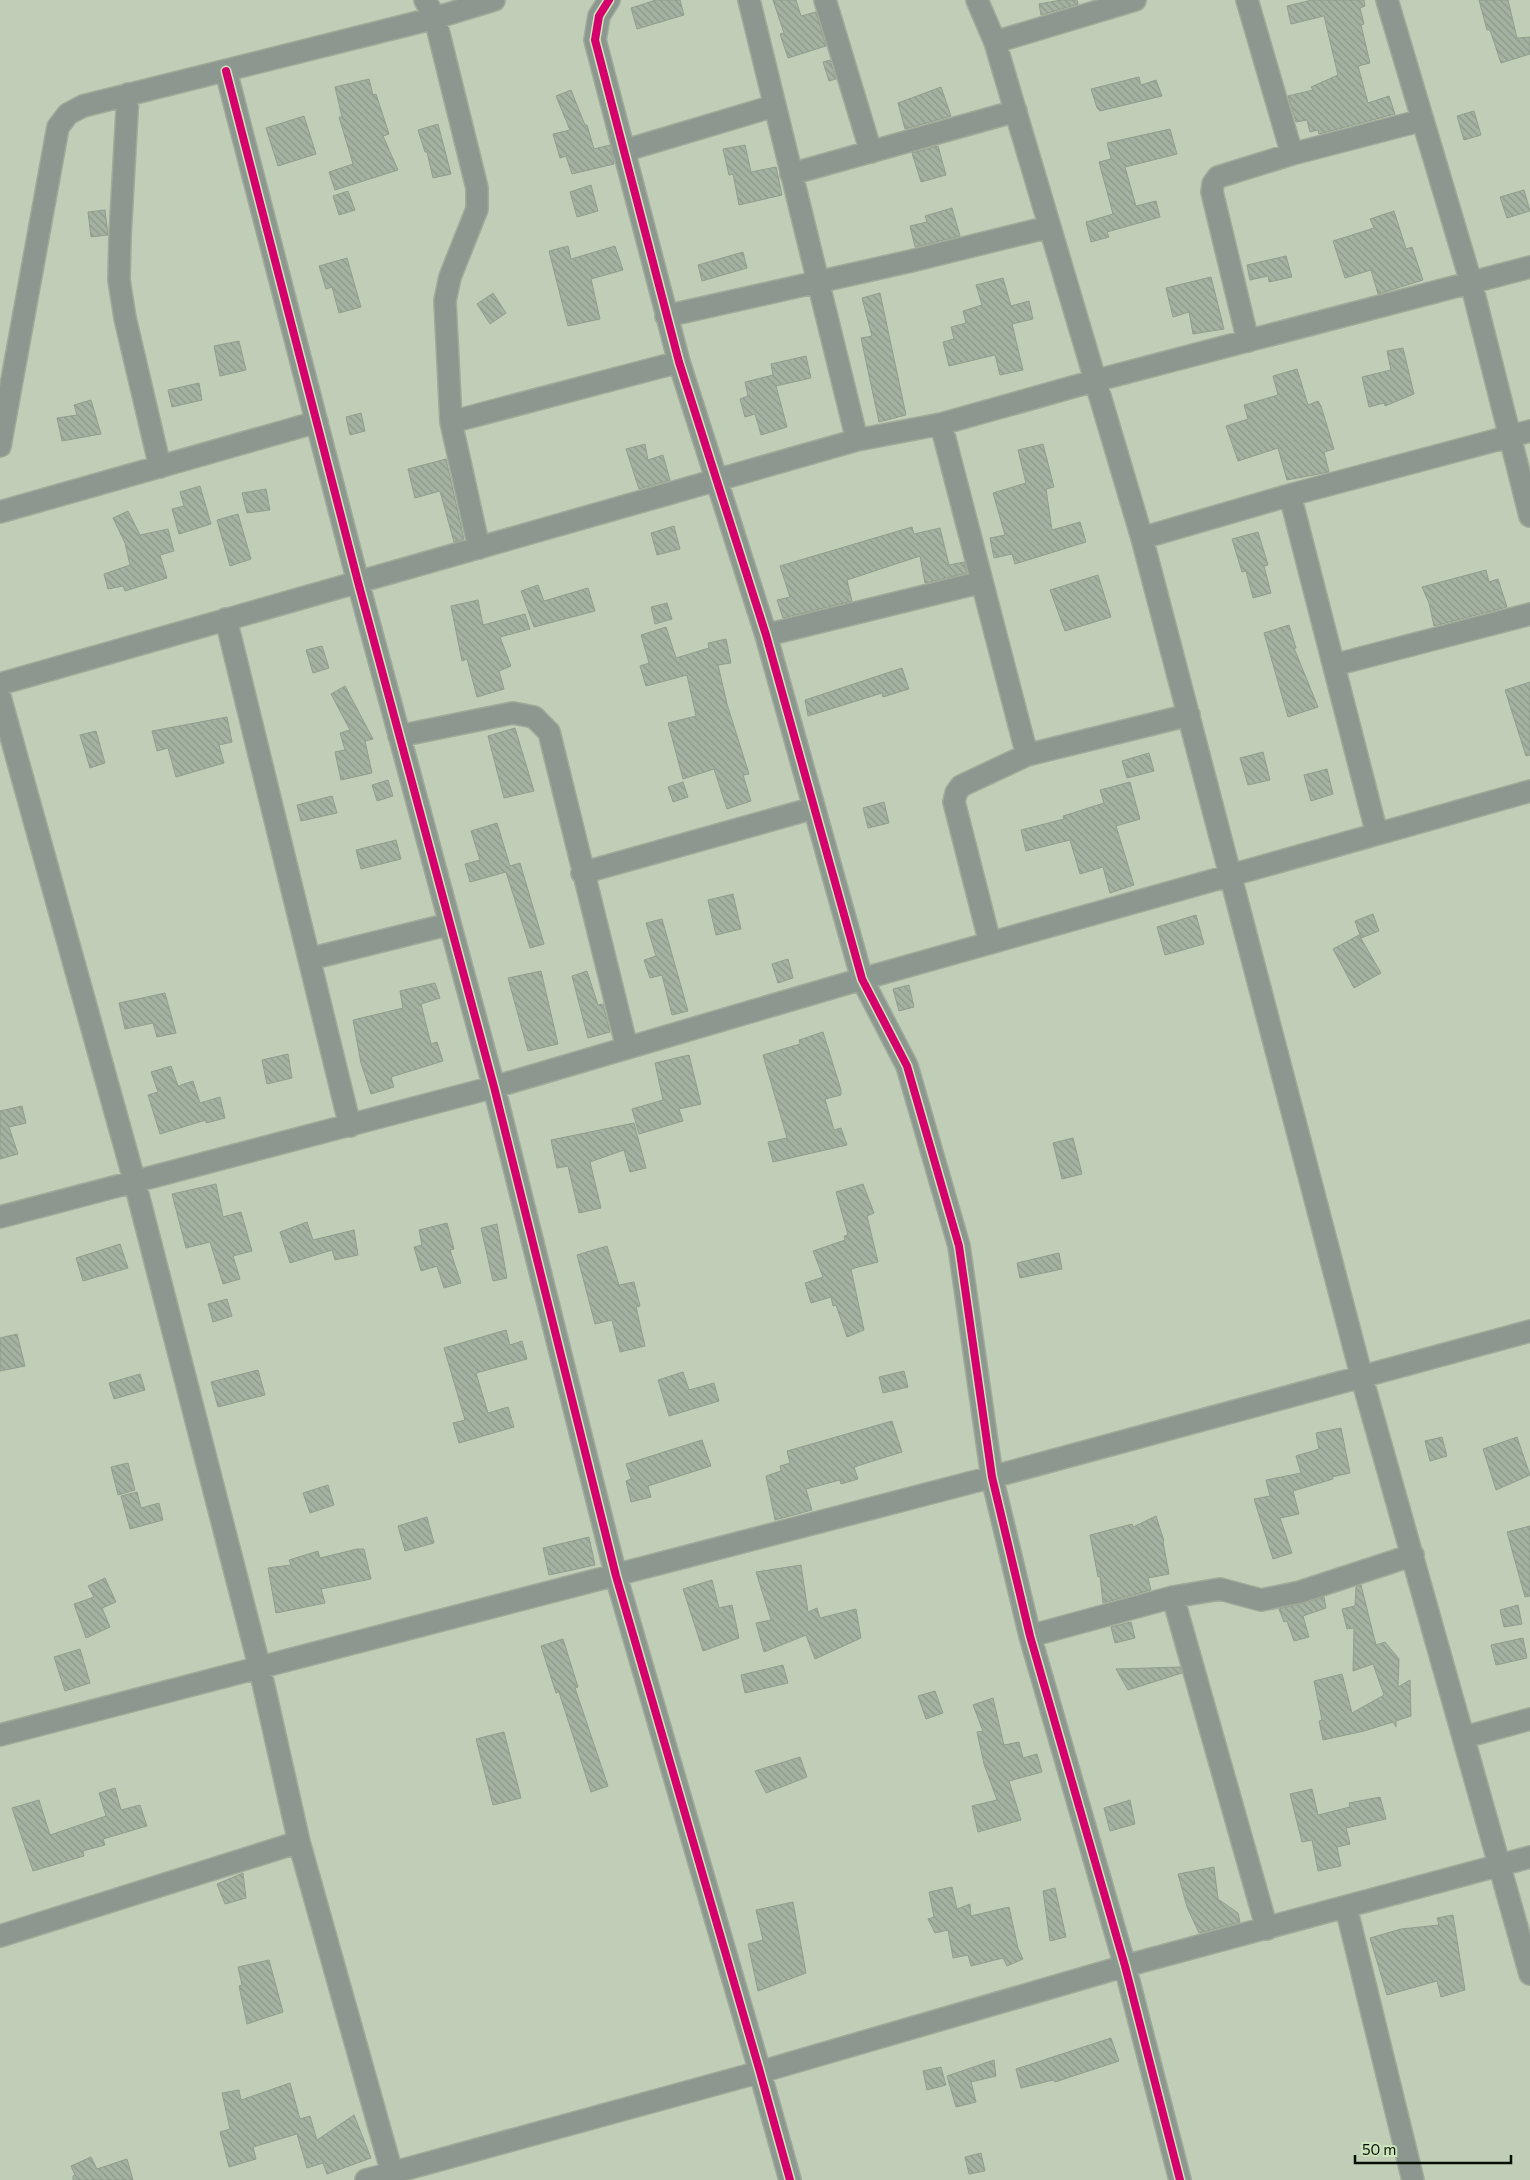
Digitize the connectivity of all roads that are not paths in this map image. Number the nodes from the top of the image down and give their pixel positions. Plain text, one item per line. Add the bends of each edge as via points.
1 (494, 0) edge
2 (609, 0) edge
3 (749, 0) edge
4 (825, 0) edge
5 (977, 0) edge
6 (1135, 0) edge
7 (1247, 0) edge
8 (1387, 0) edge
9 (430, 9) edge
10 (996, 42) junction
11 (226, 71) junction
12 (128, 94) junction
13 (774, 106) junction
14 (1016, 111) junction
15 (1422, 120) junction
16 (623, 151) junction
17 (871, 152) junction
18 (1292, 154) junction
19 (791, 174) junction
20 (1049, 227) junction
21 (1530, 267) edge
22 (817, 282) junction
23 (1471, 282) junction
24 (666, 316) junction
25 (1248, 341) junction
26 (679, 362) junction
27 (1094, 381) junction
28 (317, 422) junction
29 (451, 422) junction
30 (941, 424) junction
31 (1530, 431) edge
32 (1508, 437) junction
33 (858, 440) junction
34 (0, 446) edge
35 (160, 467) junction
36 (714, 479) junction
37 (1290, 495) junction
38 (0, 512) edge
39 (1530, 516) edge
40 (1142, 538) junction
41 (480, 548) junction
42 (358, 582) junction
43 (982, 582) junction
44 (1530, 614) edge
45 (226, 619) junction
46 (766, 634) junction
47 (1334, 665) junction
48 (0, 684) edge
49 (0, 697) edge
50 (1189, 715) junction
51 (399, 736) junction
52 (1027, 755) junction
53 (1530, 791) edge
54 (814, 808) junction
55 (1377, 834) junction
56 (582, 874) junction
57 (1229, 876) junction
58 (450, 924) junction
59 (990, 943) junction
60 (310, 959) junction
61 (862, 979) junction
62 (627, 1048) junction
63 (494, 1087) junction
64 (350, 1126) junction
65 (135, 1183) junction
66 (0, 1218) edge
67 (1530, 1331) edge
68 (1362, 1378) junction
69 (992, 1477) junction
70 (1413, 1555) junction
71 (616, 1576) junction
72 (1173, 1597) junction
73 (1030, 1636) junction
74 (260, 1669) junction
75 (1530, 1719) edge
76 (0, 1735) edge
77 (1465, 1737) junction
78 (298, 1842) junction
79 (1530, 1857) edge
80 (1501, 1865) junction
81 (1346, 1907) junction
82 (1267, 1929) junction
83 (0, 1936) edge
84 (1125, 1966) junction
85 (1530, 1974) edge
86 (760, 2072) junction
87 (393, 2176) edge
88 (366, 2180) edge
89 (790, 2180) edge
90 (1180, 2180) edge
91 (1413, 2180) edge

1 - 9 street
2 - 16 street via 599,16 595,40
3 - 13 street
4 - 17 street
5 - 10 street
6 - 10 street
7 - 18 street
8 - 15 street
9 - 11 street
9 - 29 street via 478,188 477,209 450,277 445,301
10 - 14 street
11 - 12 street
11 - 28 street
12 - 34 street via 83,106 68,114 58,127
12 - 35 street via 119,280
13 - 16 street
13 - 19 street
14 - 17 street
14 - 20 street
15 - 18 street
15 - 23 street
16 - 24 street
17 - 19 street
18 - 25 street via 1218,177 1213,184 1212,192
19 - 22 street
20 - 22 street
20 - 27 street
21 - 23 street
22 - 24 street
22 - 33 street
23 - 25 street
23 - 32 street
24 - 26 street
25 - 27 street
26 - 29 street
26 - 36 street
27 - 30 street
27 - 40 street
28 - 35 street
28 - 42 street
29 - 41 street
30 - 33 street
30 - 43 street
31 - 32 street
32 - 37 street
32 - 39 street
33 - 36 street
35 - 38 street
36 - 41 street
36 - 46 street
37 - 40 street
37 - 47 street
40 - 50 street
41 - 42 street
42 - 45 street
42 - 51 street
43 - 46 street
43 - 52 street
44 - 47 street
45 - 48 street
45 - 60 street
46 - 54 street
47 - 55 street
49 - 65 street
50 - 52 street
50 - 57 street
51 - 56 street via 513,713 534,716 548,732
51 - 58 street
52 - 59 street via 961,786 954,802
53 - 55 street
54 - 56 street
54 - 61 street
55 - 57 street
56 - 62 street
57 - 59 street
57 - 68 street
58 - 60 street
58 - 63 street
59 - 61 street
60 - 64 street
61 - 62 street
61 - 69 street via 907,1066 959,1246
62 - 63 street
63 - 64 street
63 - 71 street
64 - 65 street
65 - 66 street
65 - 74 street
67 - 68 street
68 - 69 street
68 - 70 street
69 - 71 street
69 - 73 street
70 - 72 street via 1300,1592 1261,1600 1220,1589
70 - 77 street
71 - 74 street
71 - 86 street
72 - 73 street
72 - 82 street
73 - 84 street
74 - 76 street
74 - 78 street
75 - 77 street
77 - 80 street
78 - 83 street
78 - 87 street
79 - 80 street
80 - 81 street
80 - 85 street
81 - 82 street
81 - 91 street
82 - 84 street
84 - 86 street
84 - 90 street
86 - 87 street
86 - 89 street
87 - 88 street

